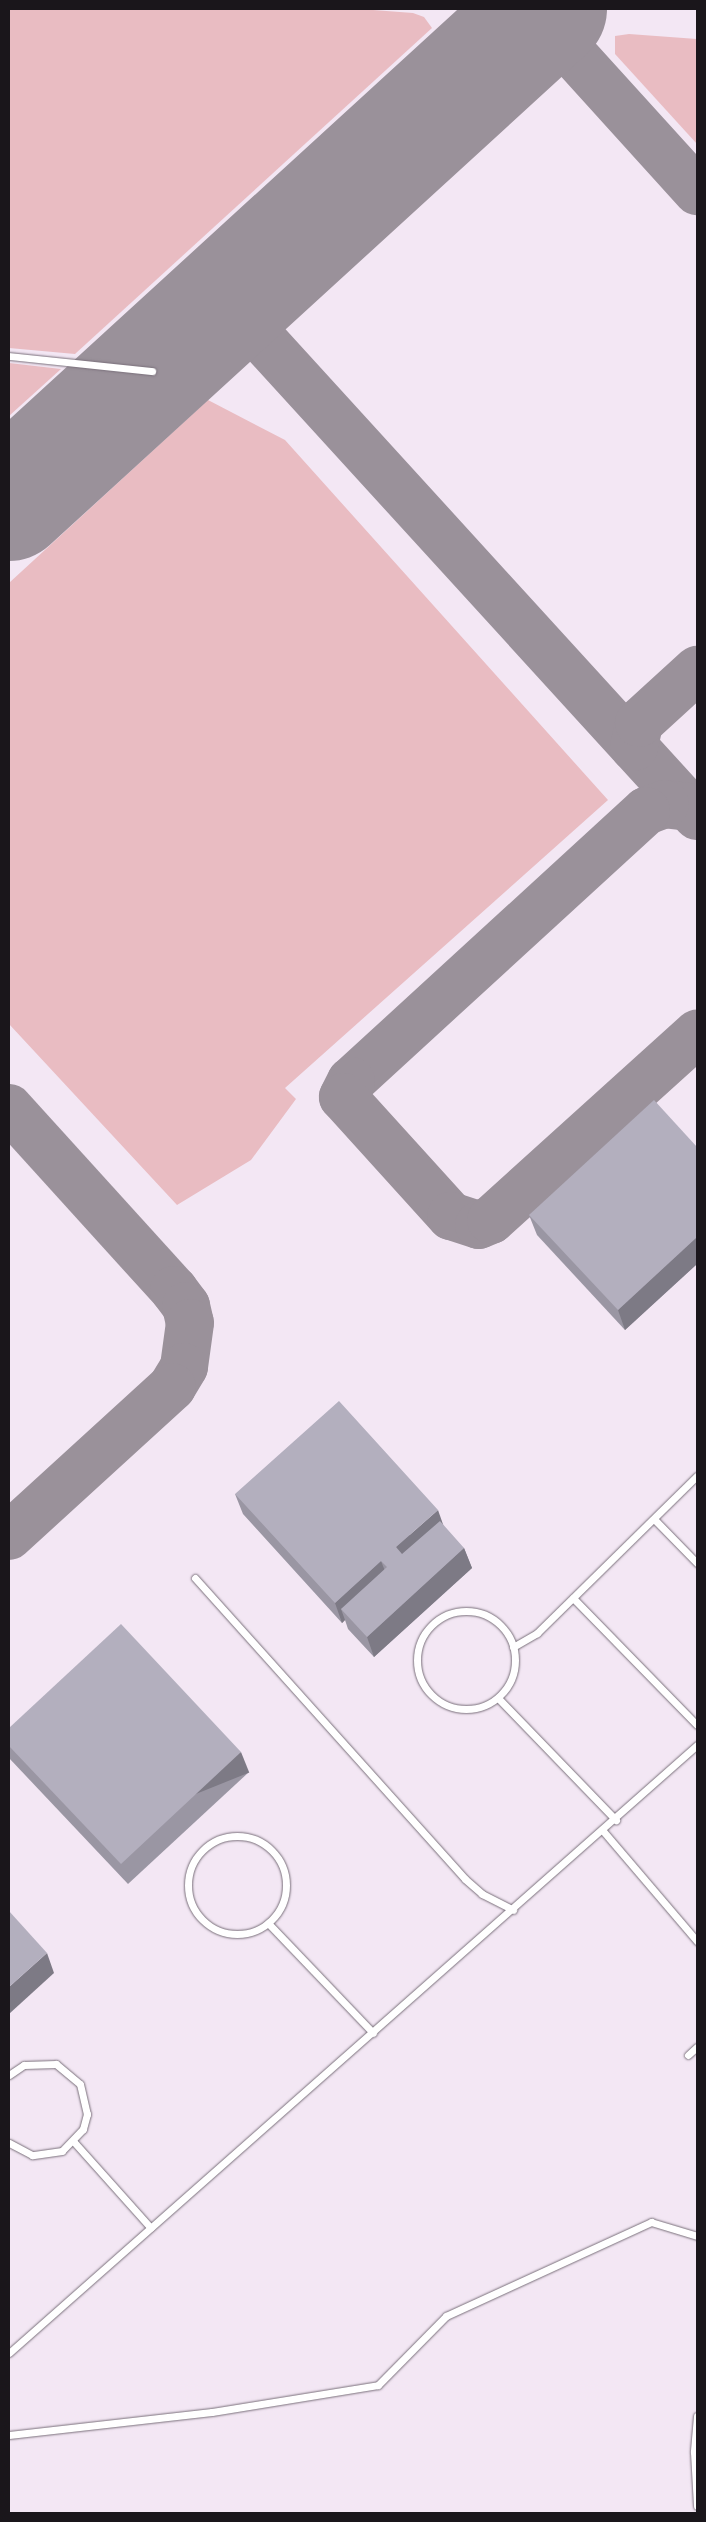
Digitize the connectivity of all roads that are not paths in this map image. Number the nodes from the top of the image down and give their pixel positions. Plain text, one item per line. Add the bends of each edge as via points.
1 (9, 356) edge
2 (152, 371) dead end
3 (697, 1476) edge
4 (654, 1519) junction
5 (697, 1563) edge
6 (195, 1578) dead end
7 (573, 1598) junction
8 (513, 1647) junction
9 (498, 1698) junction
10 (697, 1725) edge
11 (697, 1745) edge
12 (616, 1820) junction
13 (603, 1831) junction
14 (513, 1910) junction
15 (268, 1923) junction
16 (697, 1940) edge
17 (373, 2033) junction
18 (697, 2048) edge
19 (688, 2055) dead end
20 (9, 2074) edge
21 (74, 2142) junction
22 (9, 2143) edge
23 (151, 2228) junction
24 (697, 2236) edge
25 (9, 2353) edge
26 (697, 2416) edge
27 (9, 2435) edge
28 (697, 2506) edge

1 - 2 lane
3 - 4 lane
4 - 5 lane
4 - 7 lane
6 - 14 lane via 465,1878 482,1894
7 - 8 lane via 538,1633
7 - 10 lane
8 - 9 lane via 514,1670
8 - 9 lane via 500,1624 470,1611 438,1620 420,1645 420,1676 439,1700 468,1709
9 - 12 lane
11 - 12 lane
12 - 13 lane
13 - 14 lane
13 - 16 lane
14 - 17 lane
15 - 15 lane via 239,1934 210,1925 198,1914 190,1900 190,1870 209,1845 241,1836 271,1849 281,1862 285,1895
15 - 17 lane
17 - 23 lane
18 - 19 lane
20 - 21 lane via 40,2062 70,2072 86,2098 83,2129
21 - 22 lane via 47,2155 32,2155
21 - 23 lane
23 - 25 lane
24 - 27 lane via 651,2222 446,2316 378,2385 212,2412
26 - 28 lane via 694,2452

